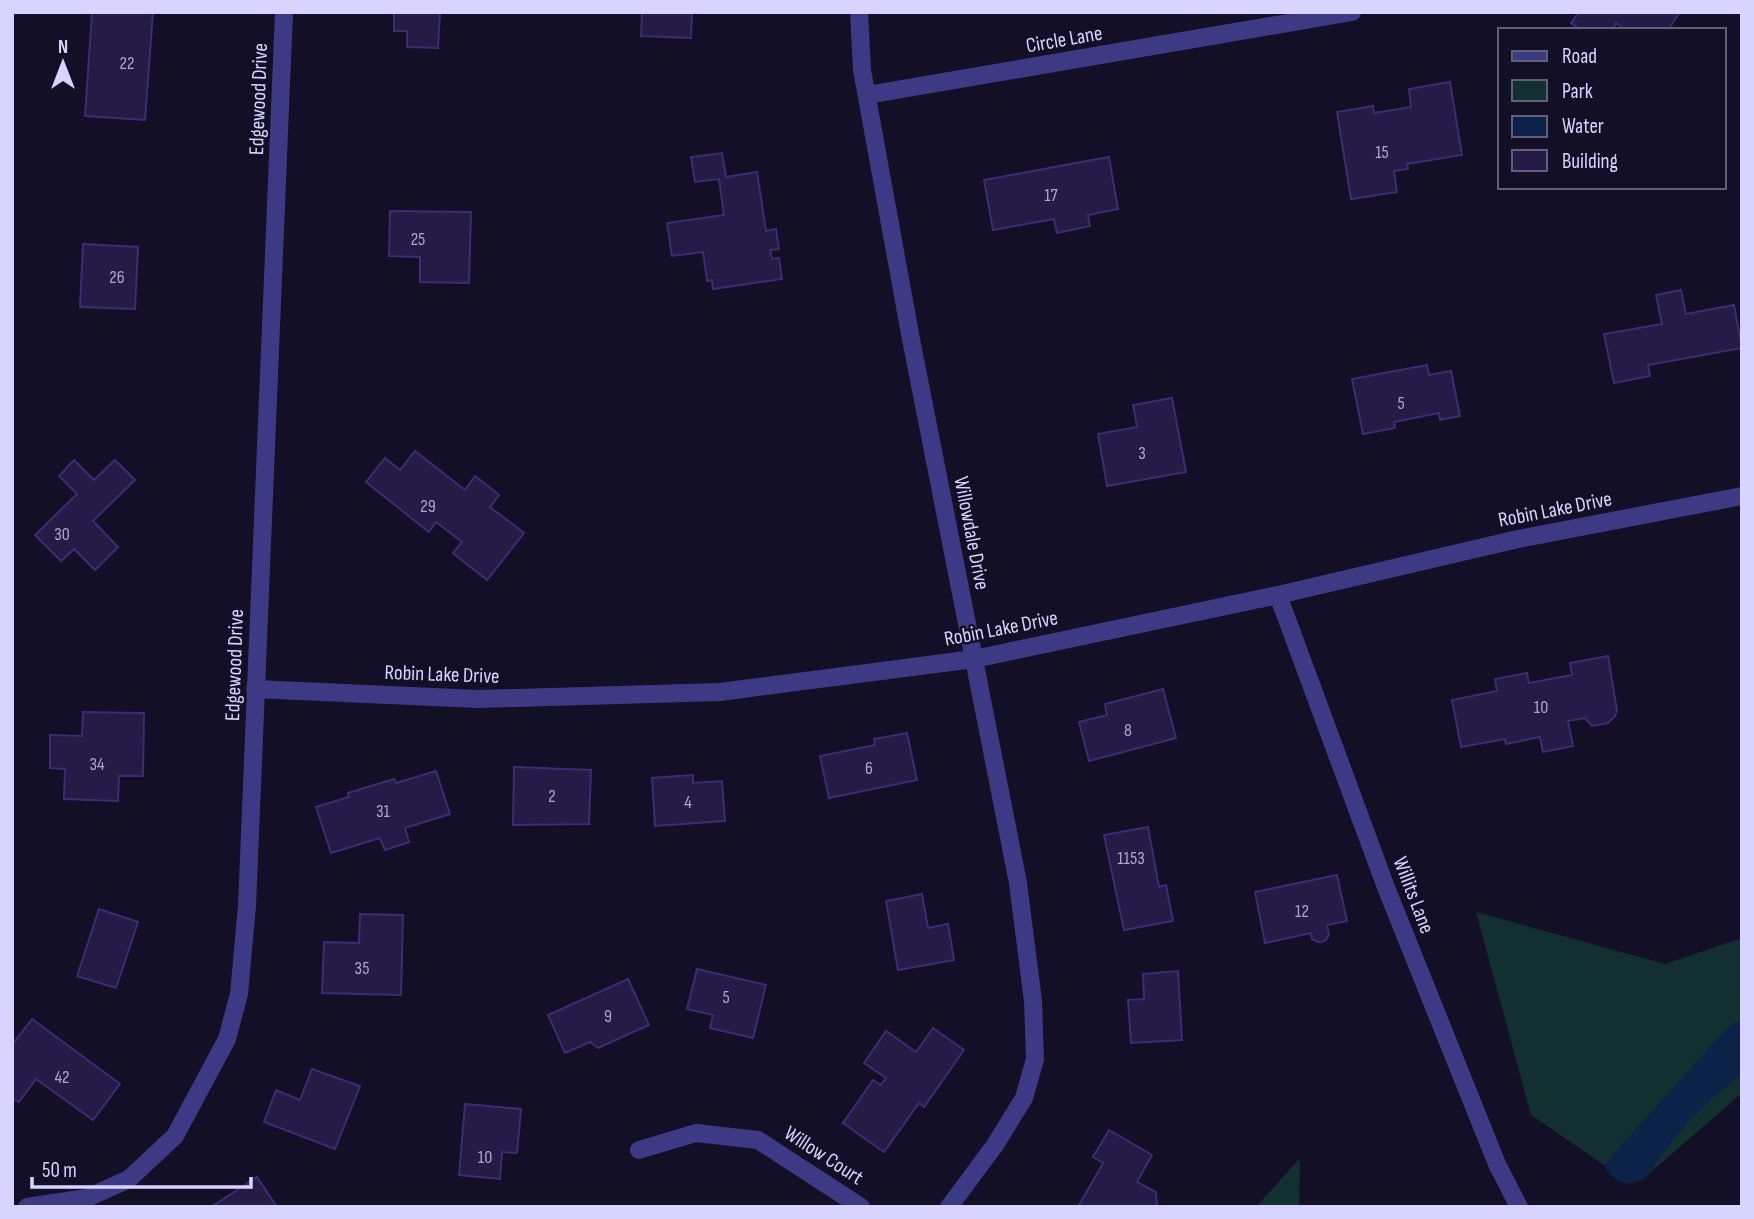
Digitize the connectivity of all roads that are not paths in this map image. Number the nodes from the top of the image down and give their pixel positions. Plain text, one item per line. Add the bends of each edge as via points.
1 (284, 12) edge
2 (859, 12) edge
3 (1352, 12) edge
4 (867, 95) junction
5 (1742, 496) edge
6 (1278, 595) junction
7 (974, 659) junction
8 (255, 689) junction
9 (639, 1150) dead end
10 (27, 1207) edge
11 (861, 1207) edge
12 (949, 1207) edge
13 (1519, 1207) edge

1 - 8 street, Edgewood Drive
2 - 4 street, Willowdale Drive
3 - 4 street, Circle Lane
4 - 7 street, Willowdale Drive
5 - 6 street, Robin Lake Drive via 1518,538
6 - 7 street, Robin Lake Drive
6 - 13 street, Willits Lane via 1387,890 1496,1164
7 - 8 street, Robin Lake Drive via 720,692 478,699
7 - 12 street, Willowdale Drive via 1018,883 1033,1001 1034,1059 1024,1098
8 - 10 street, Edgewood Drive via 247,906 239,994 227,1040 175,1136 129,1179 87,1198
9 - 11 street, Willow Court via 696,1133 758,1140

